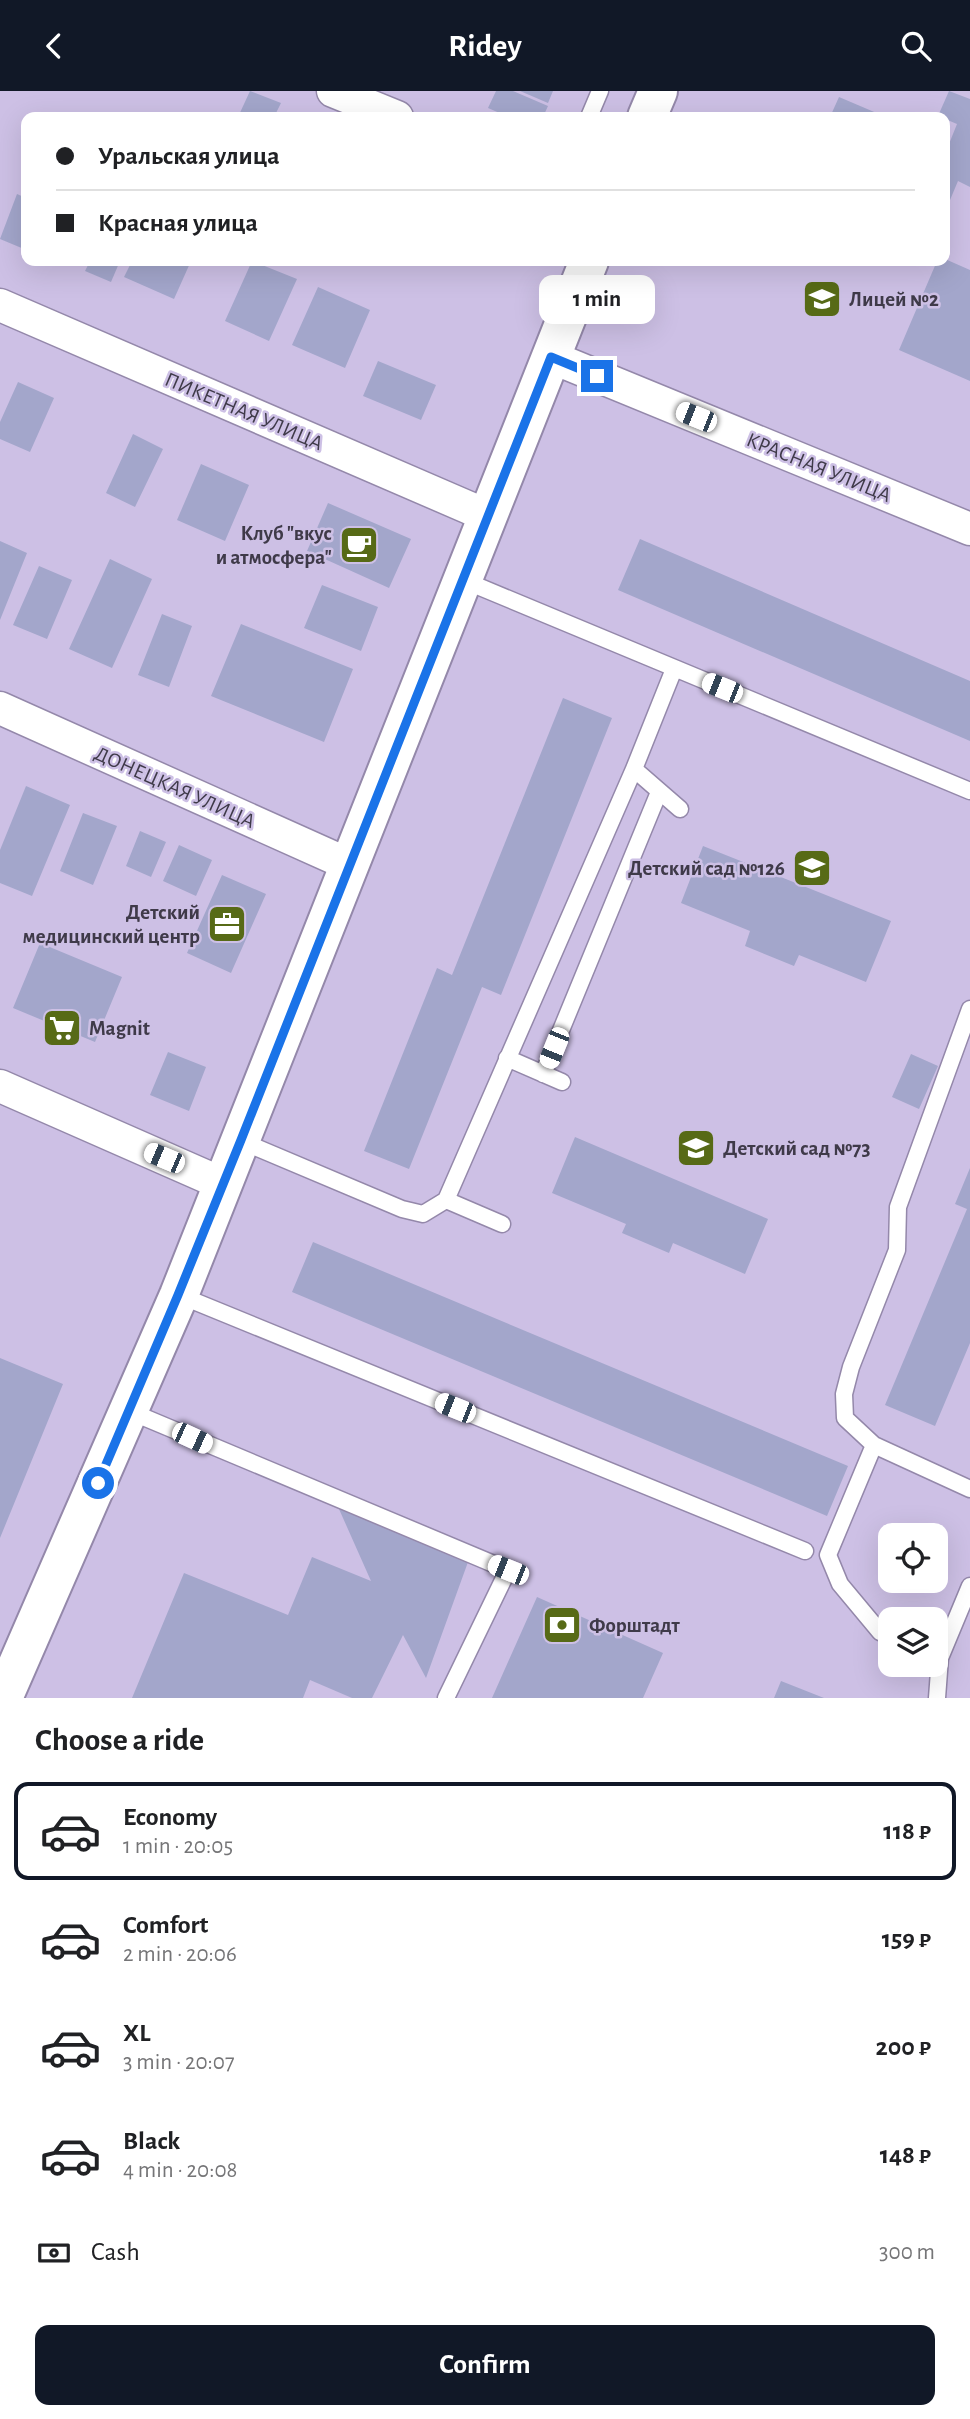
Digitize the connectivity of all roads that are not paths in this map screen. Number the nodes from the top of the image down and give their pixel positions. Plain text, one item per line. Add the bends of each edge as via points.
1 (333, 91) edge
2 (600, 91) edge
3 (658, 91) edge
4 (385, 112) edge
5 (591, 112) edge
6 (649, 112) edge
7 (588, 266) edge
8 (0, 305) edge
9 (551, 357) junction
10 (488, 516) junction
11 (970, 529) edge
12 (463, 580) junction
13 (674, 669) junction
14 (0, 708) edge
15 (634, 769) junction
16 (970, 790) edge
17 (659, 792) junction
18 (680, 809) dead end
19 (350, 865) junction
20 (970, 1009) edge
21 (507, 1058) junction
22 (543, 1074) junction
23 (562, 1082) dead end
24 (0, 1087) edge
25 (241, 1140) junction
26 (223, 1184) junction
27 (446, 1200) junction
28 (502, 1224) dead end
29 (178, 1295) junction
30 (129, 1411) junction
31 (874, 1445) junction
32 (970, 1489) edge
33 (805, 1551) dead end
34 (970, 1586) edge
35 (964, 1618) edge
36 (878, 1630) edge
37 (948, 1642) edge
38 (938, 1677) edge
39 (4, 1698) edge
40 (446, 1698) edge
41 (937, 1698) edge

1 - 4 street
2 - 5 lane
3 - 6 street
7 - 9 street
8 - 10 street, ПИКЕТНАЯ УЛИЦА
9 - 10 street
9 - 11 street, КРАСНАЯ УЛИЦА
10 - 12 street
12 - 13 lane
12 - 19 street
13 - 15 lane
13 - 16 lane
14 - 19 street, ДОНЕЦКАЯ УЛИЦА
15 - 17 lane
15 - 21 lane
17 - 18 lane
17 - 22 lane
19 - 25 street
20 - 31 lane via 898,1207 897,1250 844,1394 845,1419
21 - 22 lane
21 - 27 lane
22 - 23 lane
24 - 26 street
25 - 26 street
25 - 27 lane via 402,1209 423,1214
26 - 29 street
27 - 28 lane
29 - 30 street
29 - 33 lane
30 - 39 street
30 - 40 lane via 508,1570
31 - 32 lane
31 - 36 lane via 828,1555 840,1584
34 - 35 lane
35 - 37 lane
38 - 41 lane

